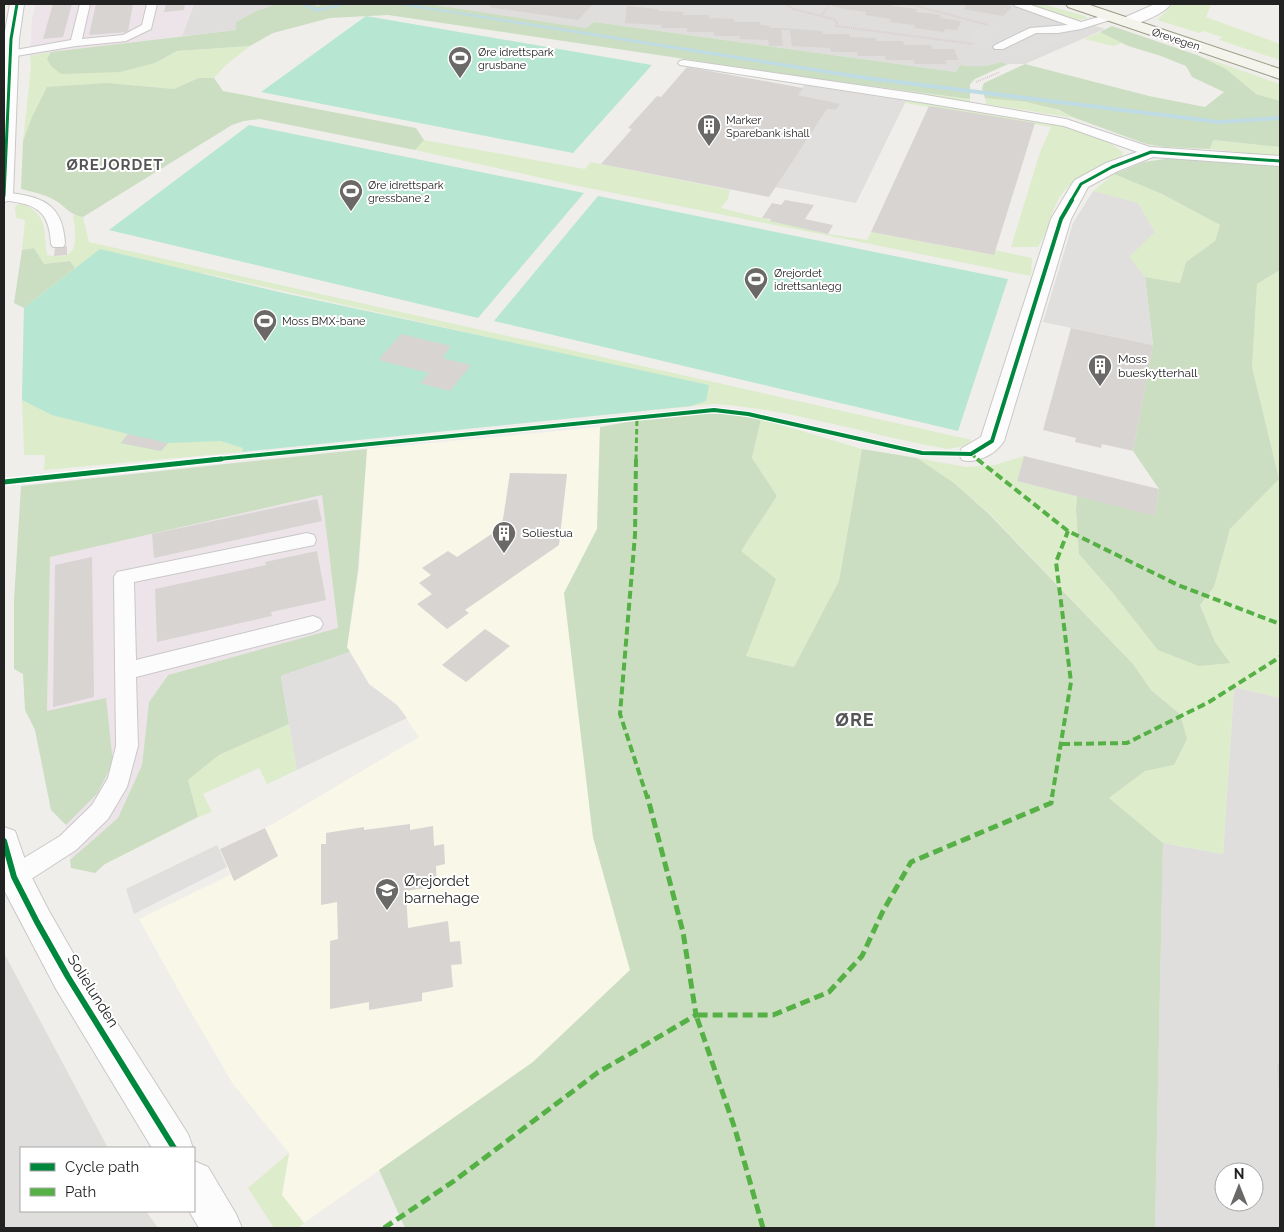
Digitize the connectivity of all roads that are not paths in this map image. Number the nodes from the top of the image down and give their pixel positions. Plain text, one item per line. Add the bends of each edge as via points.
1 (17, 4) edge
2 (85, 4) edge
3 (152, 4) edge
4 (1019, 4) edge
5 (1073, 4) edge
6 (1164, 4) edge
7 (1109, 17) junction
8 (1126, 22) junction
9 (1081, 26) junction
10 (76, 43) junction
11 (999, 47) road end
12 (10, 54) junction
13 (684, 64) dead end
14 (1280, 74) edge
15 (1151, 152) junction
16 (1280, 160) edge
17 (4, 196) edge
18 (58, 244) dead end
19 (971, 454) dead end
20 (307, 540) dead end
21 (314, 624) dead end
22 (126, 670) junction
23 (4, 841) edge
24 (14, 877) junction
25 (173, 1147) edge
26 (195, 1183) edge
27 (222, 1228) edge

1 - 12 street
2 - 10 lane
3 - 10 lane via 147,27 138,33 126,38
4 - 9 lane
5 - 7 street, Ørevegen
6 - 8 street
7 - 8 street, Ørevegen
7 - 9 lane
8 - 14 street, Ørevegen
9 - 11 lane via 1034,30
10 - 12 lane
12 - 17 street
13 - 15 lane via 1066,123
15 - 16 street
15 - 19 street via 1112,167 1081,184 1061,219 992,441
17 - 18 lane via 27,198 52,214 58,227
20 - 22 lane via 124,577
21 - 22 lane
22 - 24 lane via 127,746 119,780 100,812 68,843
23 - 24 street, Solielunden
24 - 25 street, Solielunden via 68,977
26 - 27 street

